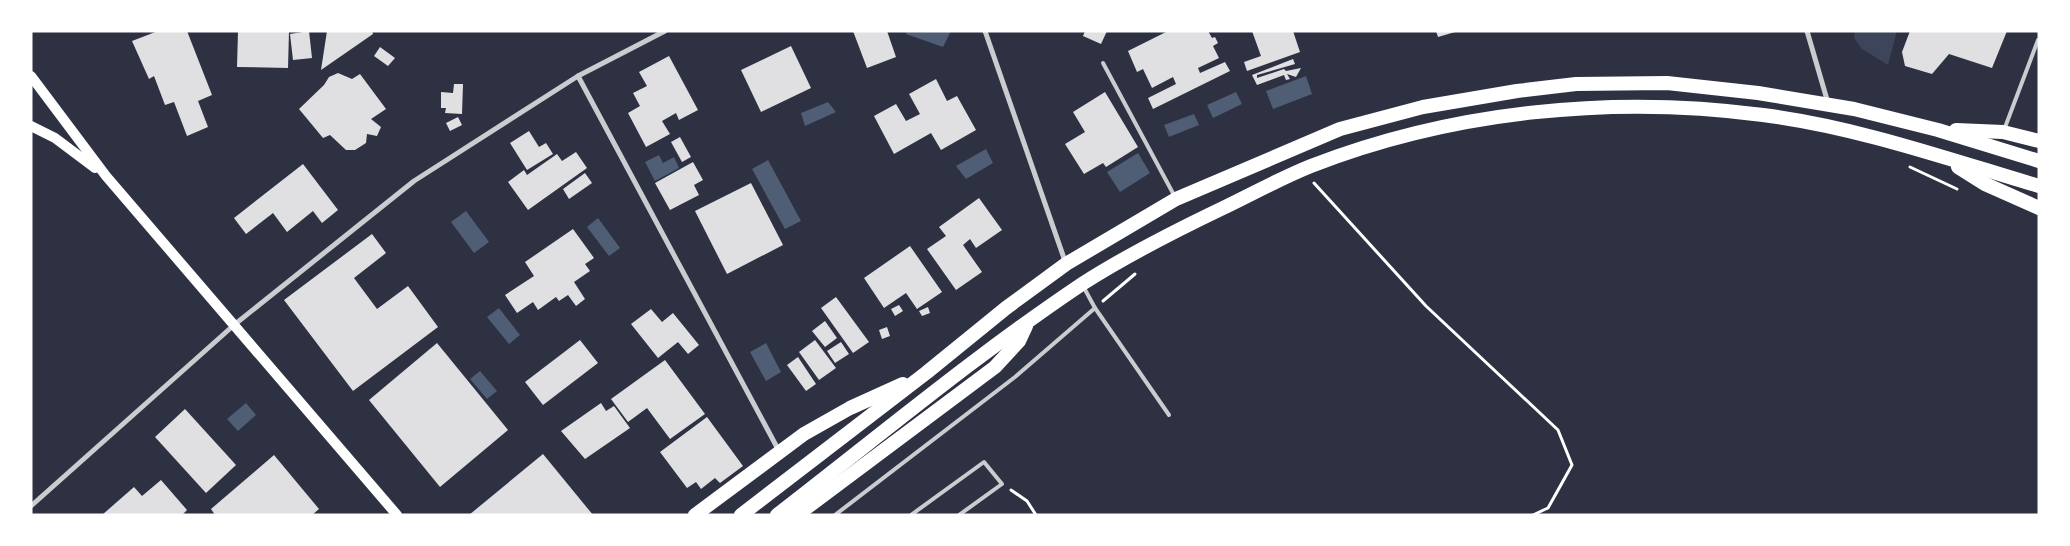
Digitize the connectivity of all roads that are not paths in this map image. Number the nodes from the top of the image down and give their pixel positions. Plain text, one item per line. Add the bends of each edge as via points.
1 (665, 31) edge
2 (985, 31) edge
3 (1808, 31) edge
4 (2038, 40) edge
5 (1103, 63) dead end
6 (31, 76) edge
7 (578, 76) junction
8 (1828, 104) junction
9 (31, 126) edge
10 (1938, 130) junction
11 (2003, 132) junction
12 (2039, 141) edge
13 (1942, 158) junction
14 (2039, 161) edge
15 (106, 176) junction
16 (2039, 186) edge
17 (1176, 199) junction
18 (2039, 208) edge
19 (1066, 264) junction
20 (1082, 284) junction
21 (1094, 308) junction
22 (1028, 323) junction
23 (234, 325) junction
24 (926, 373) junction
25 (1169, 415) dead end
26 (780, 452) junction
27 (31, 506) edge
28 (397, 515) edge
29 (695, 515) edge
30 (741, 515) edge
31 (777, 515) edge
32 (797, 515) edge
33 (835, 515) edge
34 (911, 515) edge
35 (959, 515) edge

1 - 7 street
2 - 19 street
3 - 8 street
4 - 11 lane
5 - 17 lane
6 - 15 main road
7 - 23 street via 414,180
7 - 26 street
8 - 10 highway
8 - 17 highway via 1667,83 1576,84 1516,90 1423,107 1340,129
9 - 15 main road via 55,138
10 - 11 highway
10 - 14 highway
11 - 12 highway
13 - 16 highway
13 - 18 highway via 1985,184
13 - 20 highway via 1811,123 1711,109 1602,107 1490,120 1387,141 1311,166 1187,225
15 - 23 main road
17 - 19 highway
19 - 24 highway
20 - 21 lane
20 - 22 highway
21 - 25 lane
21 - 33 lane via 1015,377
22 - 31 highway
22 - 32 highway via 1019,341 995,367
23 - 27 street
23 - 28 main road
24 - 26 highway via 850,408
24 - 30 highway
26 - 29 highway
34 - 35 lane via 984,462 1002,484

